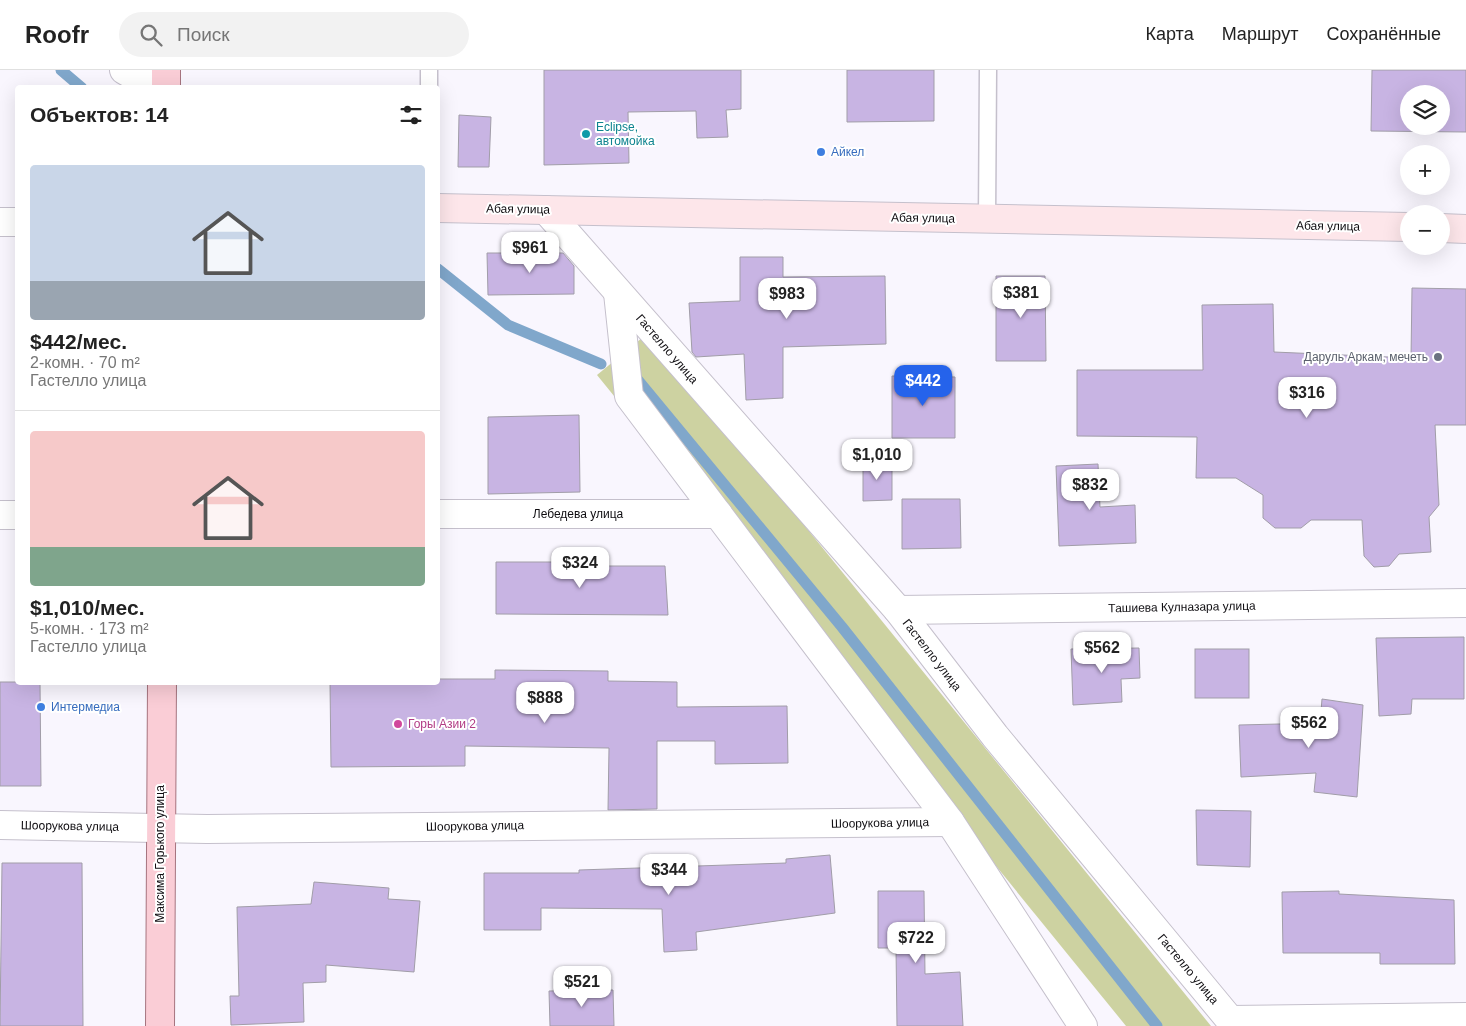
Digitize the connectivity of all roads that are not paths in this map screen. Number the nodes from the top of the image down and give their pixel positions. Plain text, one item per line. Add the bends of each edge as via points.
1 (124, 70) edge
2 (166, 70) edge
3 (429, 70) edge
4 (988, 70) edge
5 (150, 85) edge
6 (166, 85) edge
7 (429, 85) edge
8 (440, 208) edge
9 (546, 210) junction
10 (987, 219) junction
11 (0, 222) edge
12 (15, 222) edge
13 (1400, 228) edge
14 (1450, 228) edge
15 (1466, 229) edge
16 (618, 293) junction
17 (440, 514) edge
18 (718, 514) junction
19 (0, 515) edge
20 (15, 515) edge
21 (1466, 603) edge
22 (898, 610) junction
23 (162, 685) edge
24 (950, 822) junction
25 (0, 825) edge
26 (160, 828) junction
27 (1466, 1017) edge
28 (1233, 1023) edge
29 (160, 1026) edge
30 (1083, 1026) edge

1 - 5 street
2 - 6 main road
3 - 7 lane
4 - 10 lane
8 - 9 street, Абая улица
9 - 10 street, Абая улица
9 - 16 street, Гастелло улица
10 - 13 street, Абая улица
11 - 12 street
14 - 15 street
16 - 18 street, Гастелло улица via 629,396
16 - 22 street, Гастелло улица
17 - 18 street, Лебедева улица
18 - 24 street, Гастелло улица
19 - 20 street
21 - 22 street, Ташиева Кулназара улица
22 - 28 street, Гастелло улица via 995,736
23 - 26 main road, Максима Горького улица
24 - 26 street, Шоорукова улица
24 - 30 street, Гастелло улица
25 - 26 street, Шоорукова улица
26 - 29 main road, Максима Горького улица
27 - 28 street

